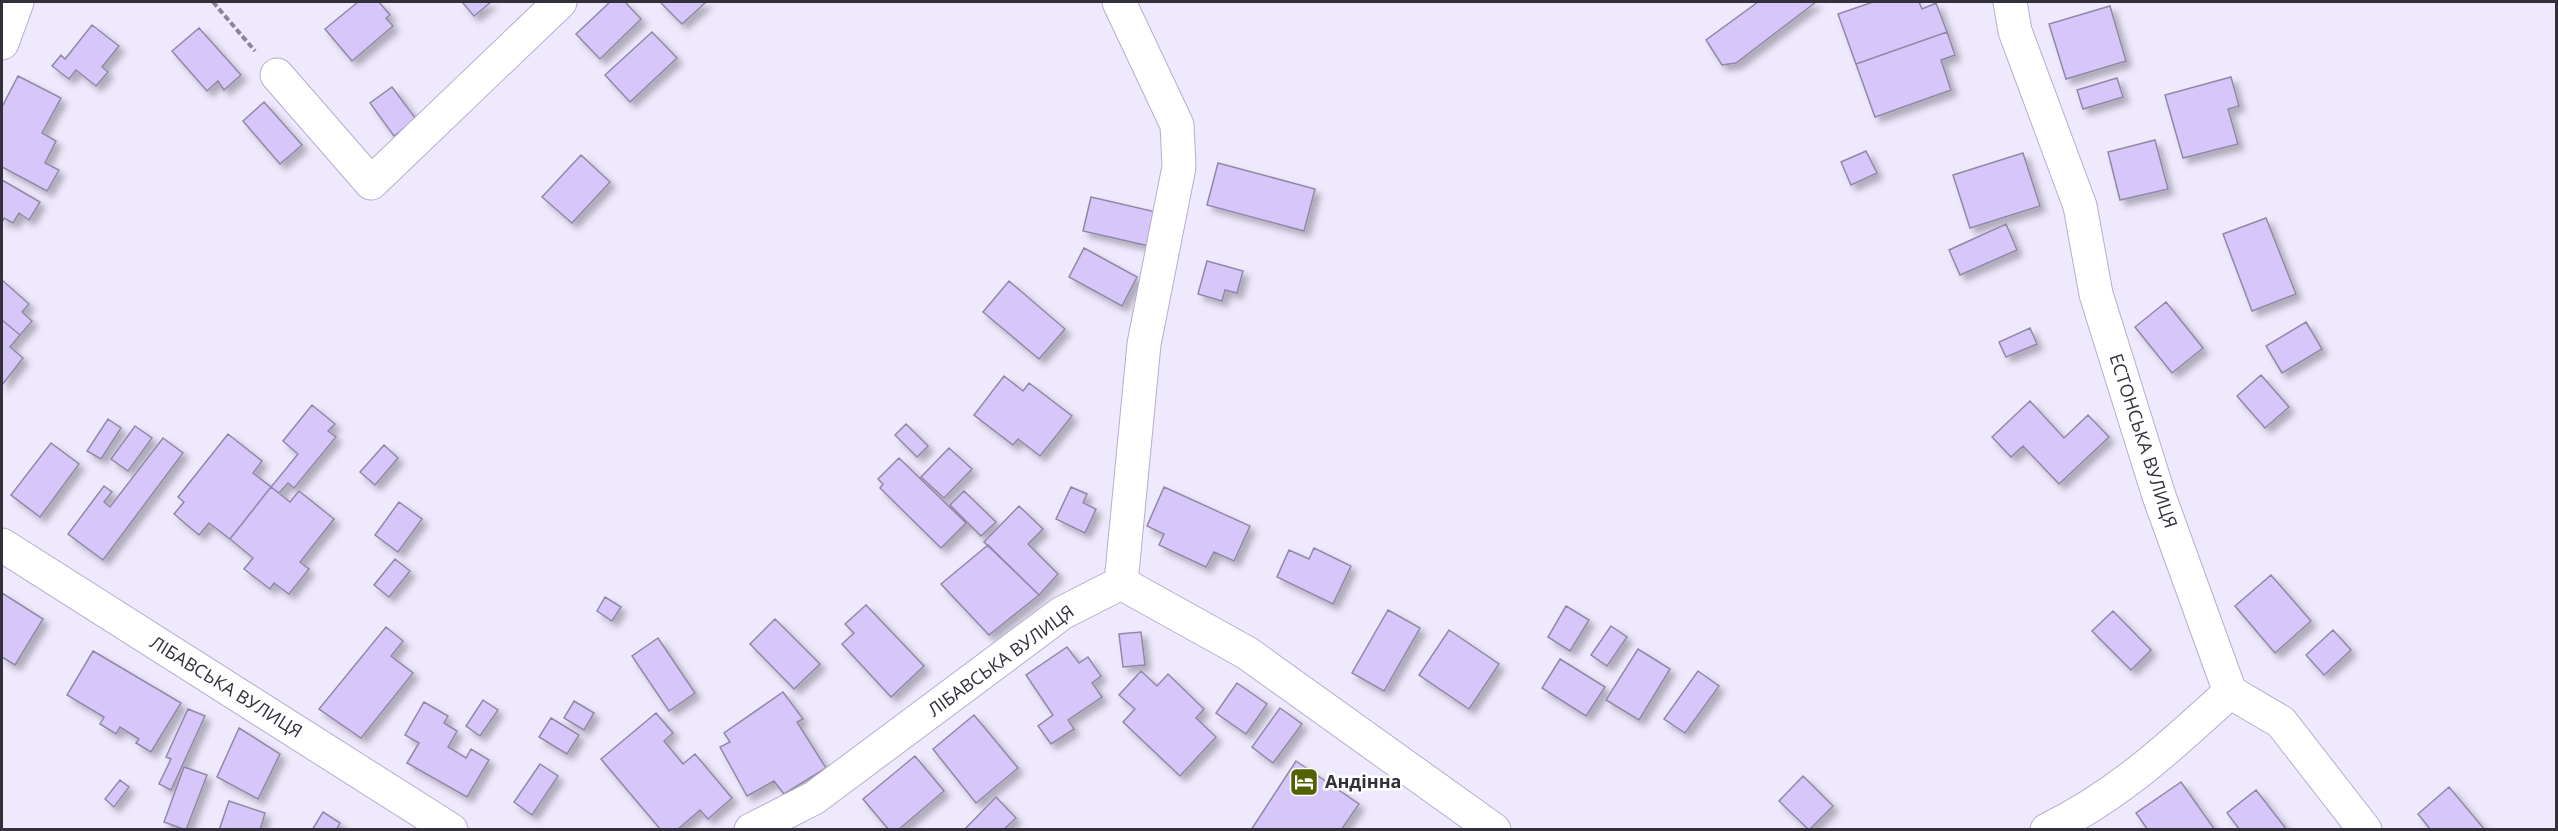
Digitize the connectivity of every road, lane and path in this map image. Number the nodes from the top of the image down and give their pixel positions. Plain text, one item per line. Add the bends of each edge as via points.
1 (17, 2) edge
2 (213, 2) edge
3 (560, 2) edge
4 (1119, 2) edge
5 (2010, 2) edge
6 (2, 44) edge
7 (277, 75) joint
8 (2, 545) edge
9 (1121, 582) junction
10 (2230, 692) junction
11 (451, 830) edge
12 (751, 830) edge
13 (1494, 830) edge
14 (2047, 830) edge
15 (2365, 830) edge

1 - 6 street
2 - 7 path
3 - 7 street via 371,183
4 - 9 street via 1177,125 1179,167 1144,344
5 - 10 street, ЕСТОНСЬКА ВУЛИЦЯ via 2015,31 2080,206 2096,294 2159,496
8 - 11 street, ЛІБАВСЬКА ВУЛИЦЯ
9 - 12 street, ЛІБАВСЬКА ВУЛИЦЯ via 1062,613 814,798
9 - 13 street via 1246,653
10 - 14 street via 2146,769 2080,814
10 - 15 street via 2281,722

